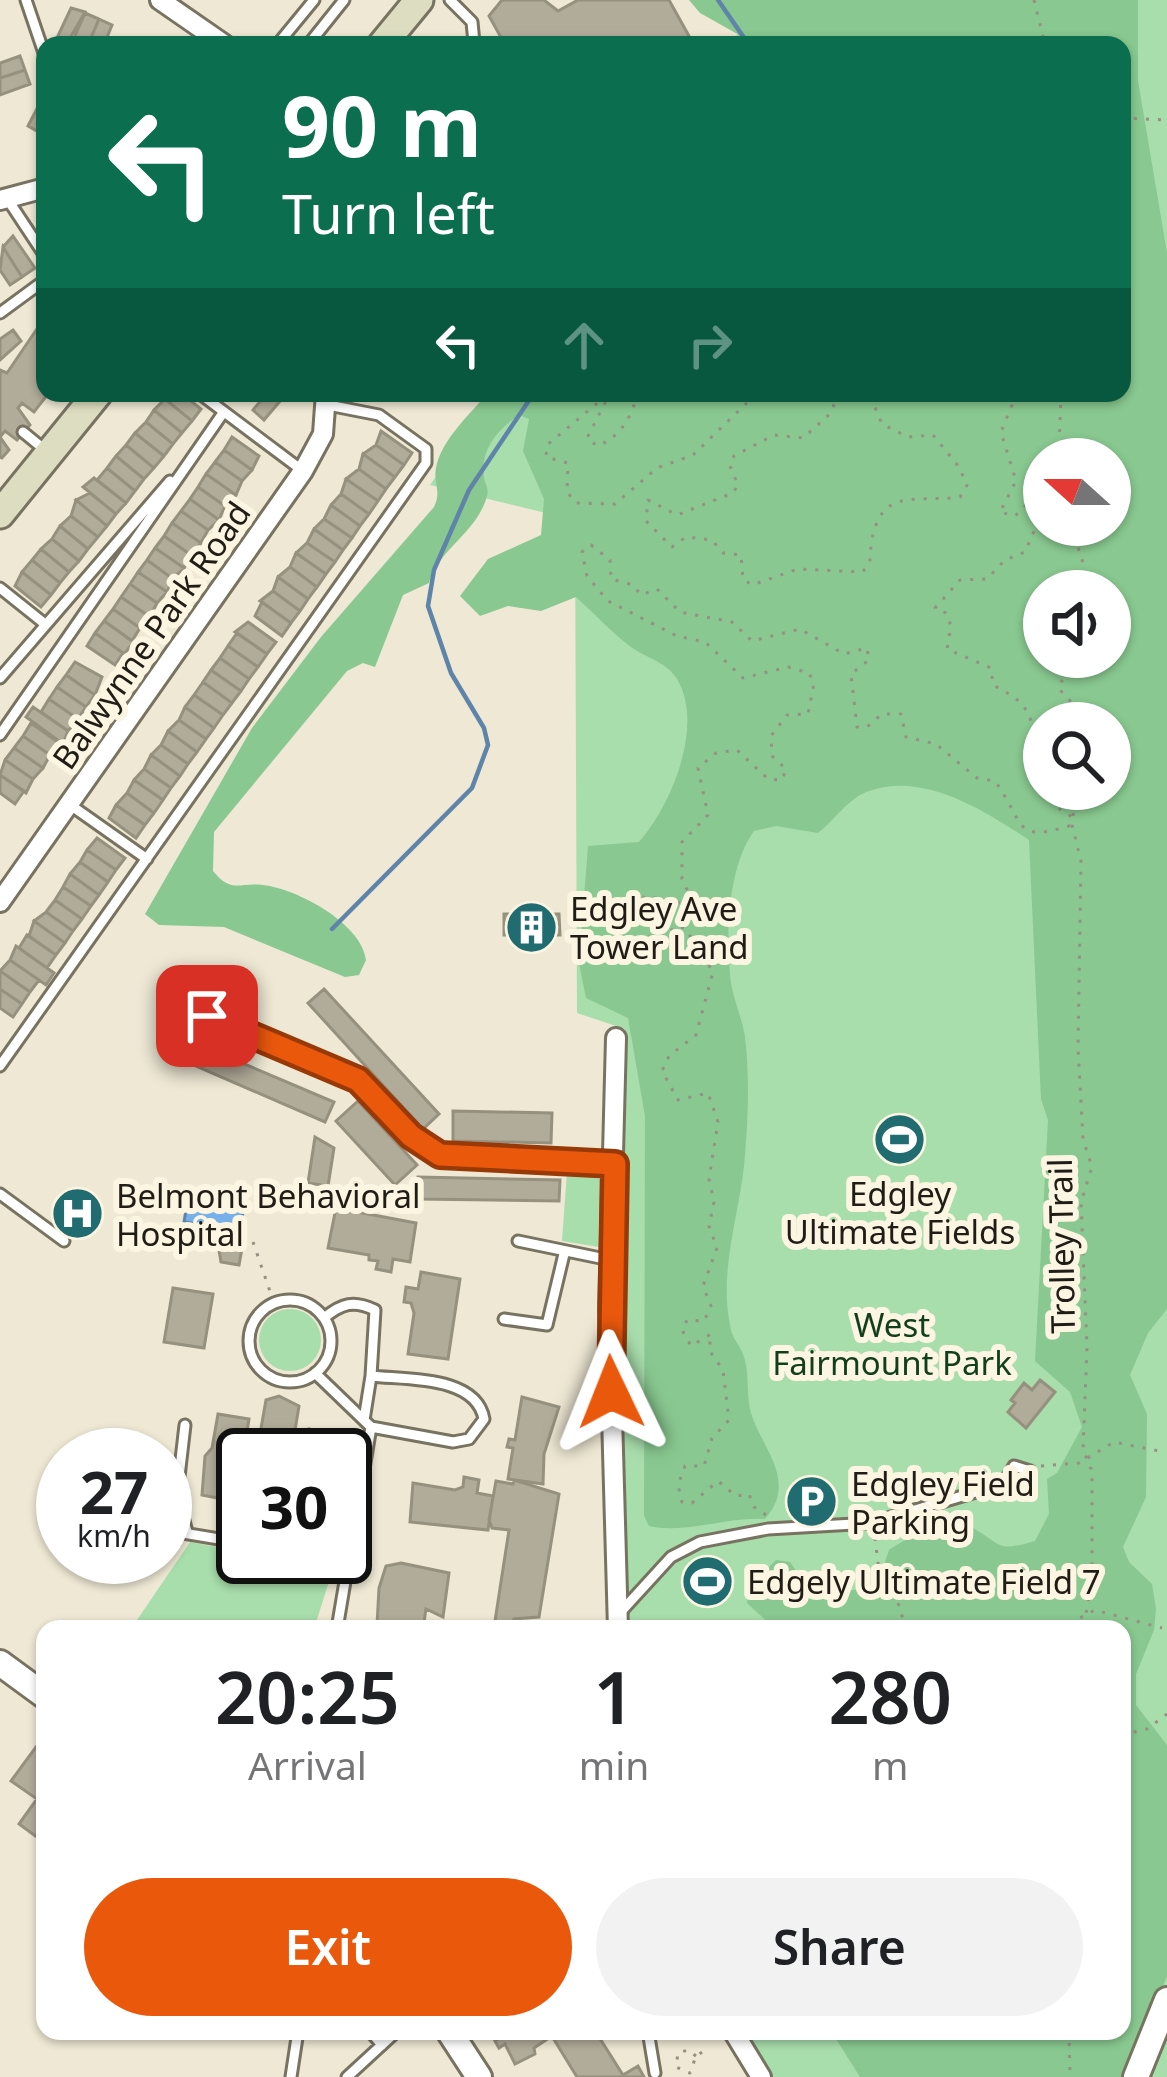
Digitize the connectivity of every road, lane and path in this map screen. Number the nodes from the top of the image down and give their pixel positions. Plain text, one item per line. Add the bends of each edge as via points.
1 (26, 0) edge
2 (160, 0) edge
3 (314, 0) edge
4 (344, 0) edge
5 (419, 0) edge
6 (450, 0) edge
7 (1034, 0) edge
8 (38, 36) edge
9 (208, 36) edge
10 (284, 36) edge
11 (315, 36) edge
12 (389, 36) edge
13 (473, 36) edge
14 (1044, 36) edge
15 (1131, 118) edge
16 (1167, 120) edge
17 (36, 190) edge
18 (2, 197) edge
19 (36, 244) edge
20 (36, 287) edge
21 (0, 313) edge
22 (91, 402) edge
23 (210, 402) edge
24 (327, 402) edge
25 (337, 402) edge
26 (599, 402) edge
27 (604, 402) edge
28 (635, 402) edge
29 (748, 402) edge
30 (835, 402) edge
31 (873, 402) edge
32 (1011, 402) edge
33 (1062, 402) edge
34 (223, 413) junction
35 (23, 433) dead end
36 (1062, 438) edge
37 (49, 453) junction
38 (303, 471) junction
39 (178, 473) junction
40 (1023, 508) edge
41 (0, 514) edge
42 (1028, 546) edge
43 (0, 588) edge
44 (45, 624) junction
45 (0, 678) edge
46 (1024, 702) edge
47 (0, 735) edge
48 (69, 804) junction
49 (1062, 810) edge
50 (1074, 810) edge
51 (1073, 817) junction
52 (1072, 825) junction
53 (147, 859) junction
54 (0, 902) edge
55 (207, 1016) dead end
56 (616, 1038) dead end
57 (0, 1066) edge
58 (615, 1164) junction
59 (0, 1194) edge
60 (64, 1241) dead end
61 (518, 1241) dead end
62 (253, 1242) dead end
63 (564, 1254) junction
64 (610, 1260) junction
65 (274, 1304) junction
66 (324, 1318) junction
67 (504, 1319) dead end
68 (315, 1373) junction
69 (371, 1376) junction
70 (368, 1423) junction
71 (185, 1425) dead end
72 (185, 1428) edge
73 (367, 1428) edge
74 (1164, 1453) dead end
75 (1088, 1460) junction
76 (1030, 1471) junction
77 (1003, 1484) junction
78 (871, 1523) junction
79 (768, 1528) junction
80 (343, 1584) edge
81 (1088, 1611) junction
82 (338, 1620) edge
83 (618, 1620) edge
84 (620, 1620) edge
85 (903, 1620) edge
86 (1074, 1620) edge
87 (1086, 1620) edge
88 (1127, 1620) edge
89 (1131, 1621) edge
90 (1162, 1628) dead end
91 (0, 1663) edge
92 (36, 1689) edge
93 (1167, 1714) edge
94 (1131, 1733) edge
95 (1167, 2000) edge
96 (297, 2040) edge
97 (378, 2040) edge
98 (387, 2040) edge
99 (455, 2040) edge
100 (650, 2040) edge
101 (738, 2040) edge
102 (1069, 2040) edge
103 (382, 2045) junction
104 (709, 2048) dead end
105 (696, 2056) dead end
106 (655, 2073) dead end
107 (291, 2077) edge
108 (347, 2077) edge
109 (479, 2077) edge
110 (761, 2077) edge
111 (1070, 2077) edge
112 (1136, 2077) edge

1 - 8 lane
2 - 9 street
3 - 10 lane
4 - 11 lane
5 - 12 main road
6 - 13 lane via 472,22
7 - 14 path
15 - 16 path
17 - 18 street
18 - 19 lane
20 - 21 lane
22 - 37 main road
23 - 34 lane
24 - 38 street, Balwynne Park Road via 323,434
25 - 53 lane via 379,415 426,449 426,463
26 - 29 path via 547,445 546,457 568,463 566,492 576,503 615,504 657,467 699,449
27 - 28 path via 587,438 593,445 607,442
30 - 31 path via 803,439 774,436 734,456 733,494 677,515 648,500 646,521 672,547 686,537 712,540 723,554 741,555 743,579 752,585 798,569 862,572 884,507 960,497 967,485 936,437 908,437 882,424
32 - 40 path via 1001,432 1016,481 1000,512 1015,516
33 - 36 path
34 - 38 lane
34 - 39 lane
35 - 37 lane
37 - 41 main road
38 - 48 street, Balwynne Park Road
39 - 44 lane
39 - 47 lane
42 - 46 path via 987,579 960,580 935,608 951,626 947,649 991,668 994,685
43 - 44 lane
44 - 45 lane
48 - 53 lane
48 - 54 street, Balwynne Park Road
49 - 51 path
50 - 51 path, Trolley Trail
51 - 52 path, Trolley Trail
52 - 75 path, Trolley Trail via 1081,861 1083,1139 1092,1167 1081,1202
52 - 79 path via 1024,832 995,782 977,778 936,744 906,737 901,714 882,714 865,728 854,724 851,670 868,660 867,648 844,654 800,629 752,641 732,622 680,612 657,589 641,595 617,584 610,560 591,544 583,552 587,576 615,607 705,642 738,676 788,667 814,682 808,714 787,715 771,736 772,756 786,769 782,780 768,779 737,749 716,752 698,768 708,815 682,842 682,880 694,906 645,896 637,906 616,898 609,906 623,938 682,927 711,967 698,1029 662,1071 678,1100 708,1093 718,1122 709,1179 716,1252 703,1286 711,1306 704,1321 687,1320 682,1330 691,1346 711,1334 729,1420 712,1438 704,1466 685,1466 678,1490 688,1503 714,1480 736,1496 747,1492
53 - 57 lane
55 - 58 lane via 358,1080 440,1155
56 - 58 street
58 - 64 street
59 - 60 lane
61 - 63 lane
62 - 65 path
63 - 64 lane
63 - 67 lane via 547,1325
64 - 83 street
65 - 66 lane via 303,1302
65 - 68 lane via 250,1330 252,1356 283,1381
66 - 68 lane via 331,1343
66 - 69 lane via 339,1305 376,1310
68 - 70 lane
69 - 70 lane
69 - 70 lane via 463,1390 484,1419 469,1439 453,1442
70 - 73 lane
71 - 72 lane
74 - 75 path via 1114,1442
75 - 76 path
75 - 81 path, Trolley Trail
76 - 77 lane via 1014,1466
76 - 77 lane via 1023,1488
77 - 78 lane
78 - 79 lane
78 - 85 path via 880,1579
79 - 84 lane via 684,1547
80 - 82 lane
81 - 86 path
81 - 87 path, Trolley Trail
81 - 88 path
89 - 90 path
91 - 92 street
93 - 94 path
95 - 112 street
96 - 107 lane
97 - 103 lane
98 - 103 lane
99 - 109 street
100 - 106 lane
101 - 110 street
102 - 111 path
103 - 108 lane
104 - 105 path

